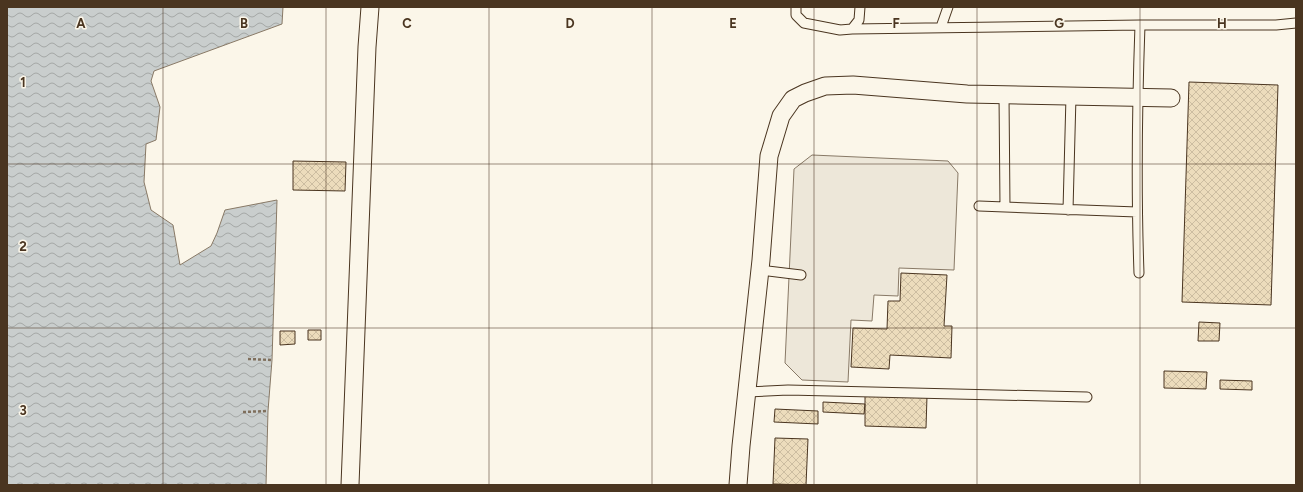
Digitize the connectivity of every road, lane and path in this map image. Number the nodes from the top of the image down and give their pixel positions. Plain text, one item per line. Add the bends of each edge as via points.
1 (370, 7) edge
2 (796, 7) edge
3 (860, 7) edge
4 (948, 7) edge
5 (1296, 23) edge
6 (1140, 25) junction
7 (941, 27) junction
8 (852, 29) junction
9 (1004, 95) junction
10 (1071, 96) junction
11 (1137, 97) junction
12 (1171, 98) dead end
13 (979, 206) dead end
14 (1005, 207) junction
15 (1068, 210) junction
16 (1137, 212) junction
17 (760, 270) junction
18 (1139, 273) dead end
19 (801, 274) dead end
20 (248, 359) dead end
21 (272, 360) dead end
22 (747, 392) junction
23 (1087, 397) dead end
24 (268, 411) dead end
25 (243, 412) dead end
26 (350, 485) edge
27 (738, 485) edge

1 - 26 street
2 - 8 lane via 796,15 804,23 840,30
3 - 8 lane via 859,20
4 - 7 lane
5 - 6 lane
6 - 7 lane
6 - 11 lane
7 - 8 lane
9 - 10 street
9 - 14 lane
9 - 17 street via 853,85 825,86 793,99 781,116 769,156
10 - 11 street
10 - 15 lane
11 - 12 street
11 - 16 lane
13 - 14 lane
14 - 15 lane
15 - 16 lane
16 - 18 lane
17 - 19 lane
17 - 22 street
20 - 21 path
22 - 23 lane via 788,390
22 - 27 street
24 - 25 path

